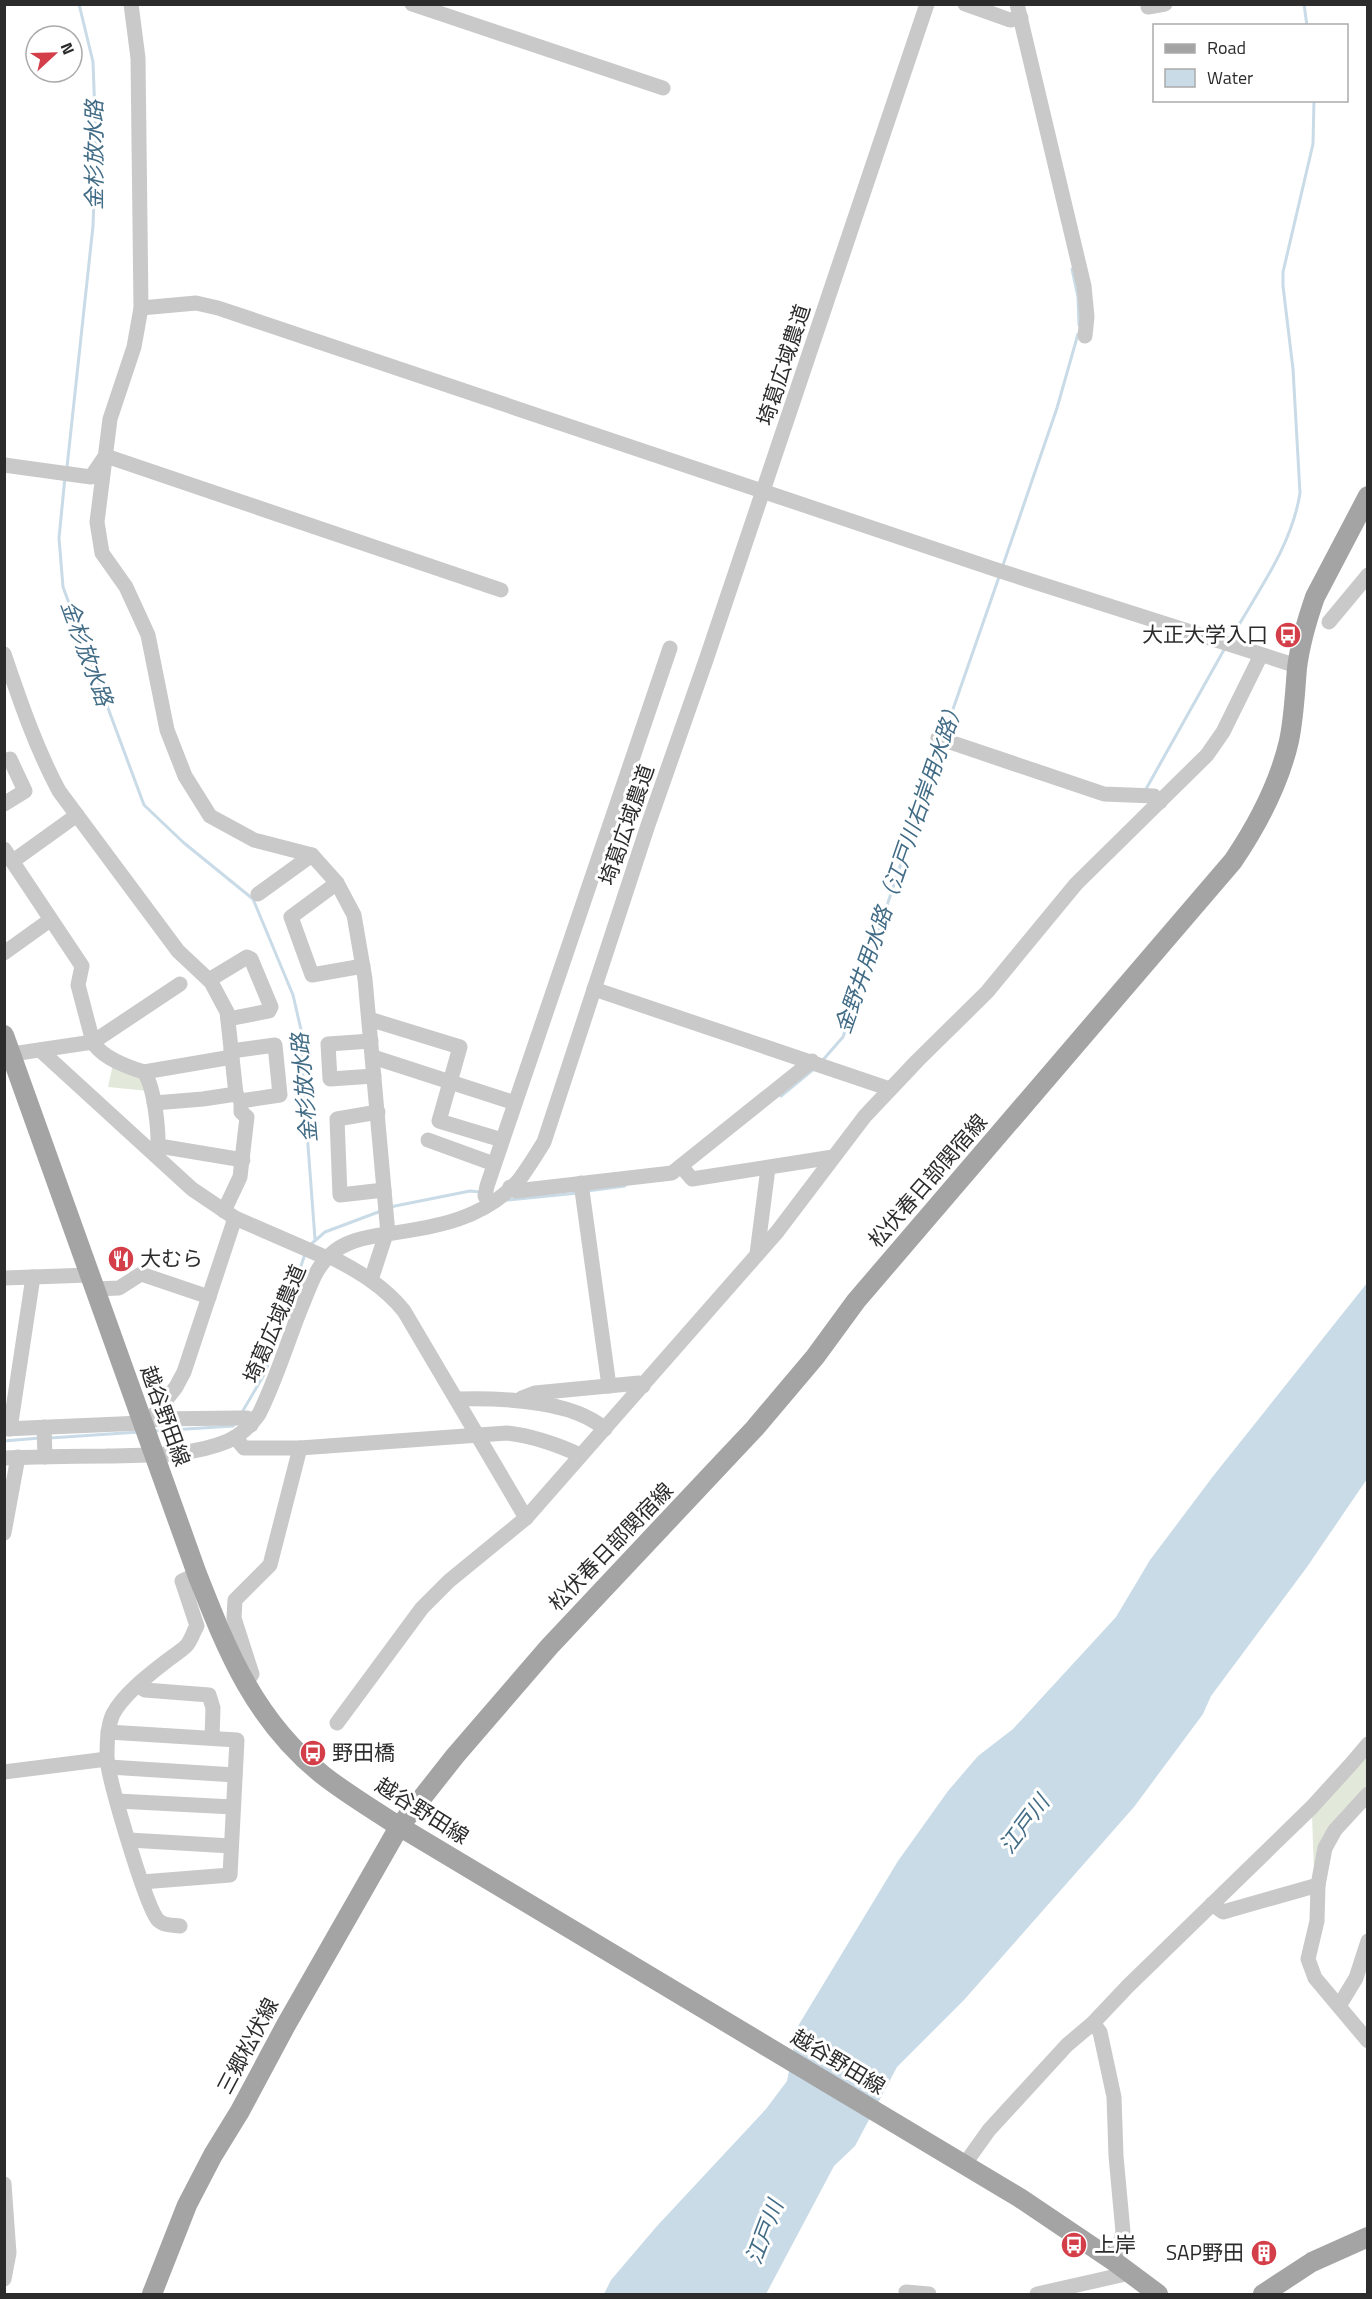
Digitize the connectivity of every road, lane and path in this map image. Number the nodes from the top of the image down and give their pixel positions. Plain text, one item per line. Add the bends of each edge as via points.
1 (131, 4) edge
2 (412, 4) edge
3 (927, 4) edge
4 (965, 4) edge
5 (1165, 4) edge
6 (1148, 7) dead end
7 (1016, 14) edge
8 (663, 88) dead end
9 (141, 308) junction
10 (1085, 336) dead end
11 (106, 456) junction
12 (4, 465) edge
13 (763, 492) junction
14 (1368, 496) edge
15 (1368, 575) edge
16 (501, 590) dead end
17 (1329, 622) dead end
18 (670, 648) dead end
19 (4, 654) edge
20 (1261, 655) junction
21 (1298, 666) junction
22 (11, 695) edge
23 (942, 740) dead end
24 (4, 761) edge
25 (1160, 802) junction
26 (4, 804) edge
27 (77, 815) junction
28 (8, 855) edge
29 (312, 855) junction
30 (337, 883) junction
31 (258, 894) dead end
32 (50, 920) junction
33 (4, 952) edge
34 (363, 966) junction
35 (209, 980) junction
36 (180, 984) dead end
37 (594, 989) junction
38 (228, 1019) junction
39 (369, 1019) junction
40 (4, 1035) edge
41 (371, 1041) junction
42 (93, 1042) junction
43 (40, 1050) junction
44 (12, 1054) junction
45 (231, 1054) junction
46 (373, 1057) junction
47 (817, 1063) junction
48 (144, 1072) junction
49 (374, 1076) junction
50 (450, 1082) junction
51 (890, 1089) junction
52 (239, 1097) junction
53 (154, 1102) junction
54 (515, 1103) junction
55 (378, 1112) junction
56 (428, 1140) dead end
57 (502, 1140) junction
58 (158, 1150) junction
59 (834, 1157) junction
60 (243, 1160) junction
61 (494, 1164) junction
62 (768, 1168) junction
63 (684, 1169) junction
64 (510, 1187) junction
65 (583, 1189) junction
66 (384, 1190) junction
67 (487, 1195) junction
68 (229, 1214) junction
69 (387, 1234) junction
70 (319, 1254) junction
71 (756, 1255) junction
72 (33, 1277) junction
73 (4, 1278) edge
74 (371, 1280) junction
75 (93, 1282) junction
76 (208, 1297) junction
77 (609, 1386) junction
78 (643, 1386) junction
79 (578, 1389) junction
80 (457, 1399) junction
81 (519, 1399) junction
82 (579, 1416) junction
83 (146, 1421) junction
84 (251, 1425) junction
85 (7, 1429) edge
86 (605, 1429) junction
87 (478, 1434) junction
88 (235, 1437) junction
89 (45, 1441) junction
90 (300, 1448) junction
91 (154, 1455) junction
92 (580, 1455) junction
93 (11, 1458) edge
94 (10, 1486) edge
95 (526, 1518) junction
96 (4, 1533) edge
97 (197, 1574) junction
98 (245, 1685) junction
99 (138, 1686) junction
100 (337, 1723) dead end
101 (108, 1732) junction
102 (212, 1738) junction
103 (1368, 1744) edge
104 (108, 1763) junction
105 (4, 1772) edge
106 (235, 1775) junction
107 (1368, 1794) edge
108 (117, 1802) junction
109 (233, 1807) junction
110 (405, 1830) junction
111 (129, 1840) junction
112 (231, 1846) junction
113 (142, 1882) junction
114 (1318, 1885) junction
115 (1212, 1904) junction
116 (180, 1926) dead end
117 (1368, 1941) edge
118 (1339, 2006) junction
119 (1093, 2023) junction
120 (1368, 2041) edge
121 (964, 2165) junction
122 (4, 2184) edge
123 (1368, 2237) edge
124 (7, 2252) edge
125 (1123, 2267) junction
126 (4, 2279) edge
127 (906, 2292) dead end
128 (152, 2295) edge
129 (929, 2295) edge
130 (1037, 2295) edge
131 (1158, 2295) edge
132 (1263, 2295) edge

1 - 9 street via 138,58
2 - 8 street
3 - 13 street, 埼葛広域農道
4 - 7 street
5 - 6 street
7 - 10 street via 1084,286 1080,317
9 - 11 street via 134,347 110,419
9 - 13 street via 196,303 218,308
11 - 12 street via 91,477
11 - 16 street
11 - 29 street via 97,522 102,553 126,587 148,635 167,730 185,776 210,816 254,840
13 - 20 street
13 - 37 street, 埼葛広域農道
14 - 21 main road, 松伏春日部関宿線 via 1315,597
15 - 17 street
18 - 54 street
19 - 22 street
20 - 21 street
20 - 25 street via 1223,732 1207,755
21 - 110 main road, 松伏春日部関宿線 via 1289,741 1279,775 1266,807 1233,861 856,1301 755,1428 549,1647 455,1756
22 - 27 street via 49,771
23 - 25 street via 1104,794 1154,796
24 - 26 street via 10,759 25,791
25 - 51 street via 1076,884 987,992
27 - 28 street
27 - 35 street via 178,951
28 - 32 street
29 - 30 street
29 - 31 street
30 - 34 street via 354,915
30 - 34 street via 291,917 312,975
32 - 33 street
32 - 42 street via 82,966 78,985
34 - 39 street
35 - 38 street
35 - 38 street via 247,957 251,959 271,1007 269,1011
36 - 42 street
37 - 47 street
37 - 64 street, 埼葛広域農道 via 544,1142
38 - 45 street
39 - 41 street
39 - 50 street via 460,1047
40 - 44 main road, 越谷野田線
41 - 46 street
41 - 49 street via 328,1044 330,1079
42 - 43 street
42 - 48 street via 97,1050
43 - 44 street
43 - 58 street
44 - 75 main road, 越谷野田線
45 - 48 street
45 - 52 street
45 - 52 street via 275,1045 280,1095
46 - 49 street
46 - 50 street
47 - 51 street
47 - 63 street
48 - 53 street
49 - 55 street
50 - 54 street
50 - 57 street via 439,1120
51 - 59 street
52 - 53 street
52 - 60 street via 241,1112 247,1117
53 - 58 street
54 - 57 street
55 - 66 street
55 - 66 street via 337,1119 340,1195
56 - 61 street
57 - 61 street
58 - 60 street
58 - 68 street via 192,1189
59 - 62 street
59 - 71 street
60 - 68 street
61 - 67 street
62 - 63 street via 692,1179
62 - 71 street
63 - 65 street
64 - 65 street via 516,1191
64 - 67 street, 埼葛広域農道
65 - 77 street
66 - 69 street
67 - 69 street, 埼葛広域農道 via 471,1216
68 - 70 street
68 - 76 street
69 - 70 street, 埼葛広域農道
69 - 74 street
70 - 74 street
70 - 84 street, 埼葛広域農道 via 264,1405
71 - 78 street
72 - 73 street
72 - 75 street
72 - 85 street
74 - 80 street via 404,1311
75 - 76 street via 119,1288 141,1275
75 - 83 main road, 越谷野田線
76 - 83 street via 184,1372
77 - 78 street
77 - 79 street
78 - 86 street
79 - 81 street via 535,1393
79 - 82 street
80 - 81 street
80 - 87 street
81 - 82 street
82 - 86 street
83 - 84 street via 247,1418
83 - 89 street
83 - 91 main road, 越谷野田線
84 - 88 street, 埼葛広域農道
85 - 89 street
86 - 92 street
87 - 90 street
87 - 92 street via 530,1436
87 - 95 street
88 - 90 street via 244,1448
88 - 91 street, 埼葛広域農道 via 205,1448
89 - 91 street, 埼葛広域農道
89 - 93 street
90 - 98 street via 270,1566 235,1600 234,1618 252,1674
91 - 97 main road, 越谷野田線
92 - 95 street
93 - 94 street
94 - 96 street
95 - 100 street via 422,1608
97 - 98 main road, 越谷野田線
97 - 99 street via 182,1581 196,1626 187,1645
98 - 110 main road, 越谷野田線 via 266,1716 309,1762 347,1793
99 - 101 street via 113,1715
99 - 102 street via 145,1690 209,1695 213,1707
101 - 102 street
101 - 104 street
102 - 106 street via 237,1740
103 - 115 street via 1312,1807
104 - 105 street
104 - 106 street
104 - 108 street
106 - 109 street
107 - 114 street via 1335,1830 1325,1848
108 - 109 street
108 - 111 street
109 - 112 street
110 - 121 main road, 越谷野田線
110 - 128 main road, 三郷松伏線 via 291,2015 213,2154 187,2205
111 - 112 street
111 - 113 street
112 - 113 street via 230,1875
113 - 116 street via 159,1920
114 - 115 street via 1223,1912
114 - 118 street via 1310,1967
115 - 119 street
117 - 118 street via 1356,1978
118 - 120 street
119 - 121 street via 1067,2045 996,2121
119 - 125 street via 1100,2032 1114,2097
121 - 125 main road, 越谷野田線
122 - 124 street
123 - 132 main road via 1312,2262
124 - 126 street
125 - 130 street
125 - 131 main road, 越谷野田線
127 - 129 street

